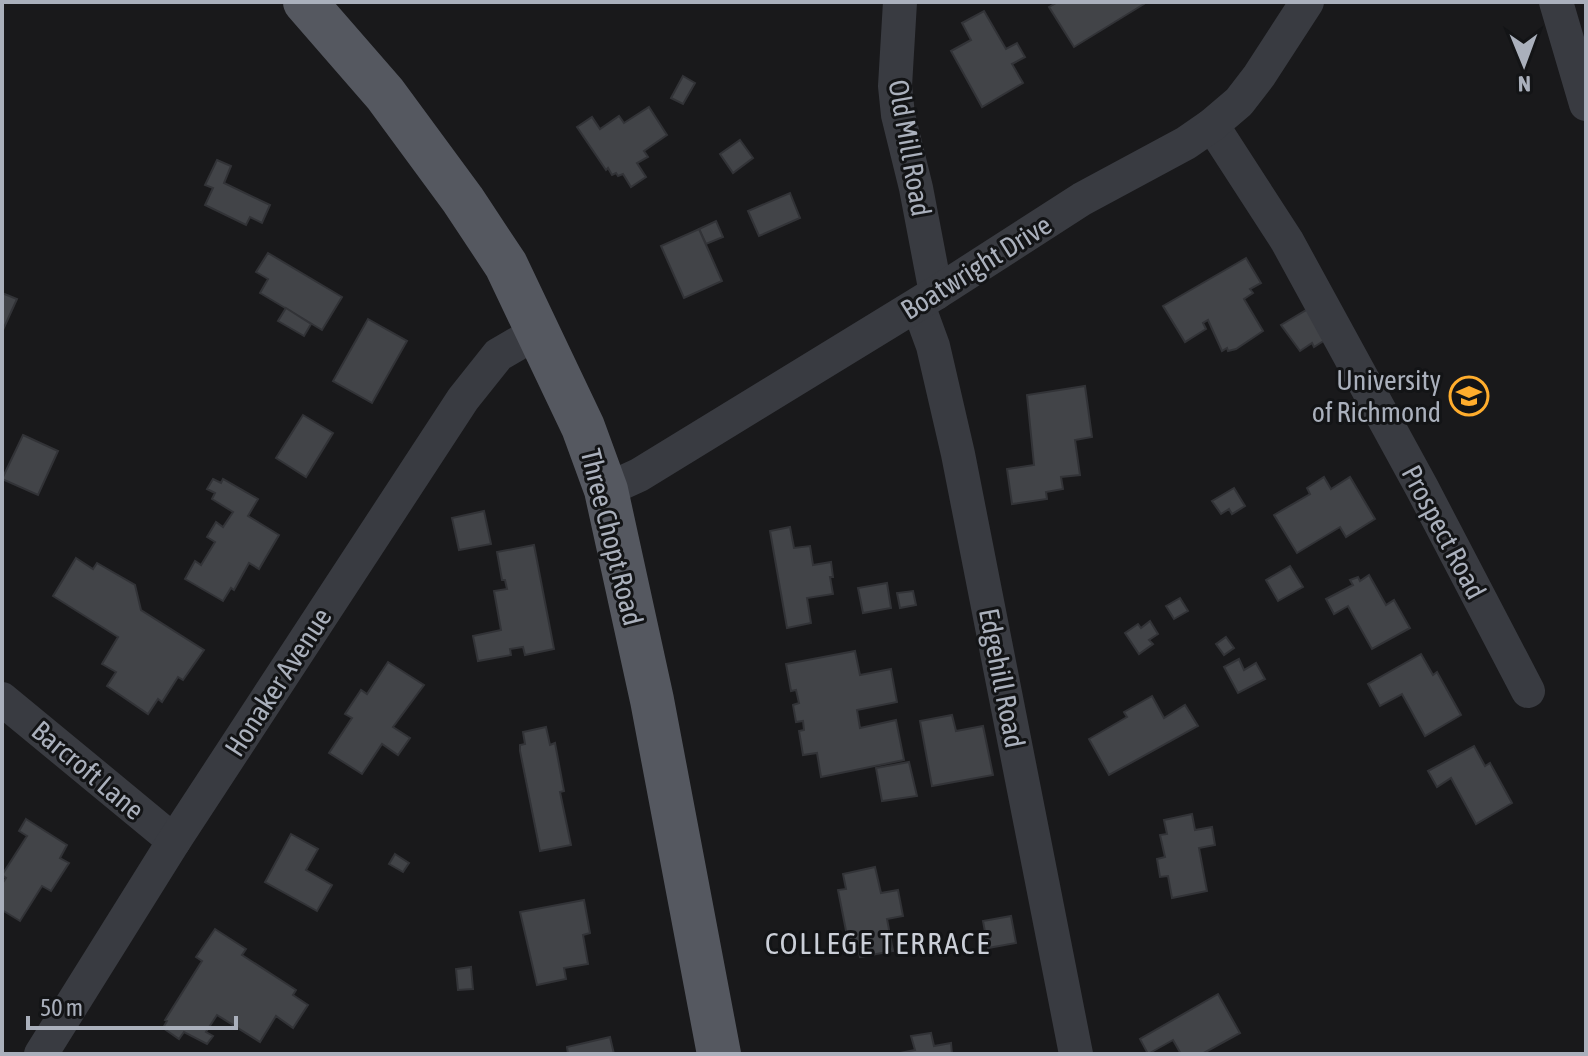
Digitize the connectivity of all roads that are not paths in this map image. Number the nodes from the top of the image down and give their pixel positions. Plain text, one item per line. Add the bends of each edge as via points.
1 (305, 2) edge
2 (900, 2) edge
3 (1307, 2) edge
4 (1556, 2) edge
5 (1586, 104) edge
6 (1212, 125) junction
7 (927, 299) junction
8 (539, 331) junction
9 (606, 490) junction
10 (1528, 691) dead end
11 (2, 699) edge
12 (174, 841) junction
13 (41, 1054) edge
14 (719, 1054) edge
15 (1076, 1054) edge

1 - 8 main road, Three Chopt Road via 385,94 463,200 506,265
2 - 7 street, Old Mill Road via 896,100
3 - 6 street, Boatwright Drive via 1239,102
4 - 5 street
6 - 7 street, Boatwright Drive via 1082,199
6 - 10 street, Prospect Road via 1287,241
7 - 9 street, Boatwright Drive
7 - 15 street, Edgehill Road
8 - 9 main road, Three Chopt Road
8 - 12 street, Honaker Avenue via 498,355 463,399
9 - 14 main road, Three Chopt Road
11 - 12 street, Barcroft Lane
12 - 13 street, Honaker Avenue

